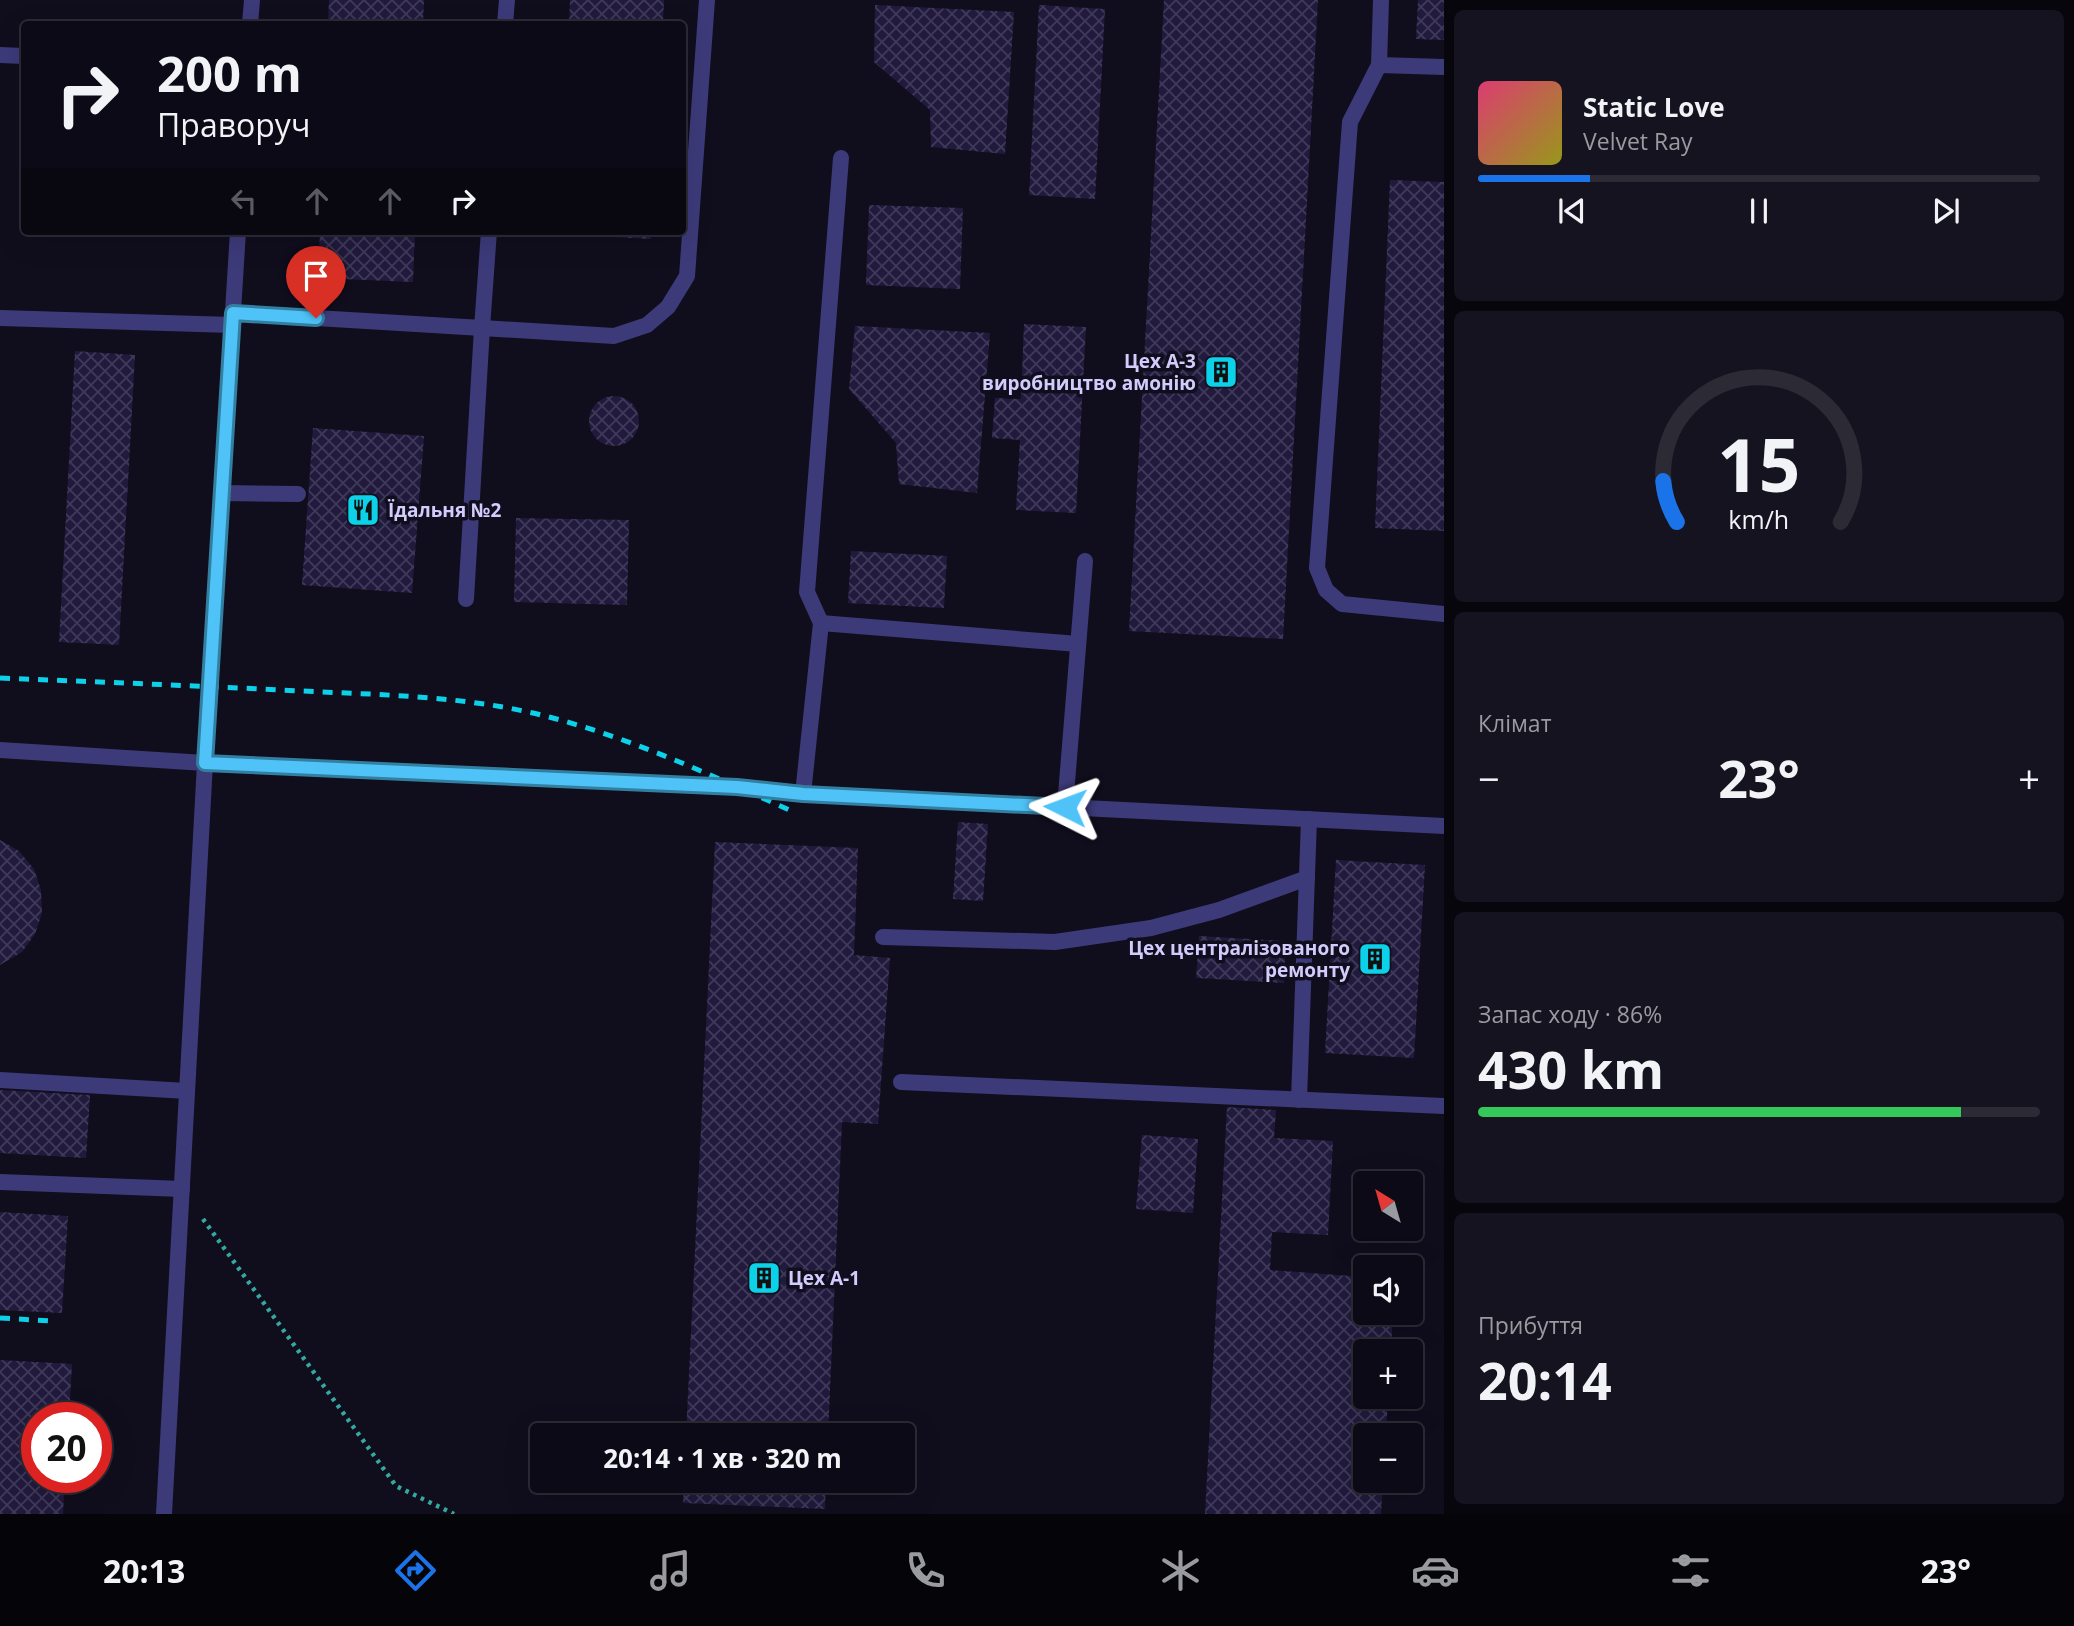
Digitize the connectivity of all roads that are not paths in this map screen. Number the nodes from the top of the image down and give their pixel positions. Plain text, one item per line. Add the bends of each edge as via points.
1 (251, 0) edge
2 (507, 0) edge
3 (707, 0) edge
4 (1381, 0) edge
5 (250, 21) edge
6 (505, 21) edge
7 (0, 55) edge
8 (21, 56) edge
9 (1379, 65) junction
10 (1444, 67) edge
11 (841, 158) dead end
12 (238, 235) edge
13 (489, 235) edge
14 (0, 318) edge
15 (232, 319) junction
16 (482, 328) junction
17 (222, 493) junction
18 (299, 494) dead end
19 (1085, 561) dead end
20 (466, 599) dead end
21 (1444, 614) edge
22 (821, 623) junction
23 (1078, 644) junction
24 (0, 750) edge
25 (205, 763) junction
26 (803, 794) junction
27 (1065, 807) junction
28 (1309, 819) junction
29 (1444, 826) edge
30 (1307, 878) junction
31 (883, 937) dead end
32 (0, 1080) edge
33 (901, 1082) dead end
34 (187, 1091) junction
35 (1299, 1100) junction
36 (1444, 1106) edge
37 (0, 1182) edge
38 (182, 1189) junction
39 (164, 1514) edge

1 - 5 lane
2 - 6 lane
3 - 16 lane via 687,276 668,307 647,325 614,336
4 - 9 lane
7 - 8 lane
9 - 10 lane
9 - 21 lane via 1350,122 1317,568 1326,590 1342,604
11 - 22 lane via 807,592
12 - 15 lane
13 - 16 lane
14 - 15 lane
15 - 16 lane
15 - 17 lane
16 - 20 lane
17 - 18 lane
17 - 25 lane
19 - 23 lane
22 - 23 lane
22 - 26 lane
23 - 27 lane
24 - 25 lane
25 - 26 lane via 723,786
25 - 34 lane
26 - 27 lane
27 - 28 lane
28 - 29 lane
28 - 30 lane
30 - 31 lane via 1220,910 1151,928 1055,942
30 - 35 lane
32 - 34 lane
33 - 35 lane
34 - 38 lane
35 - 36 lane
37 - 38 lane
38 - 39 lane

